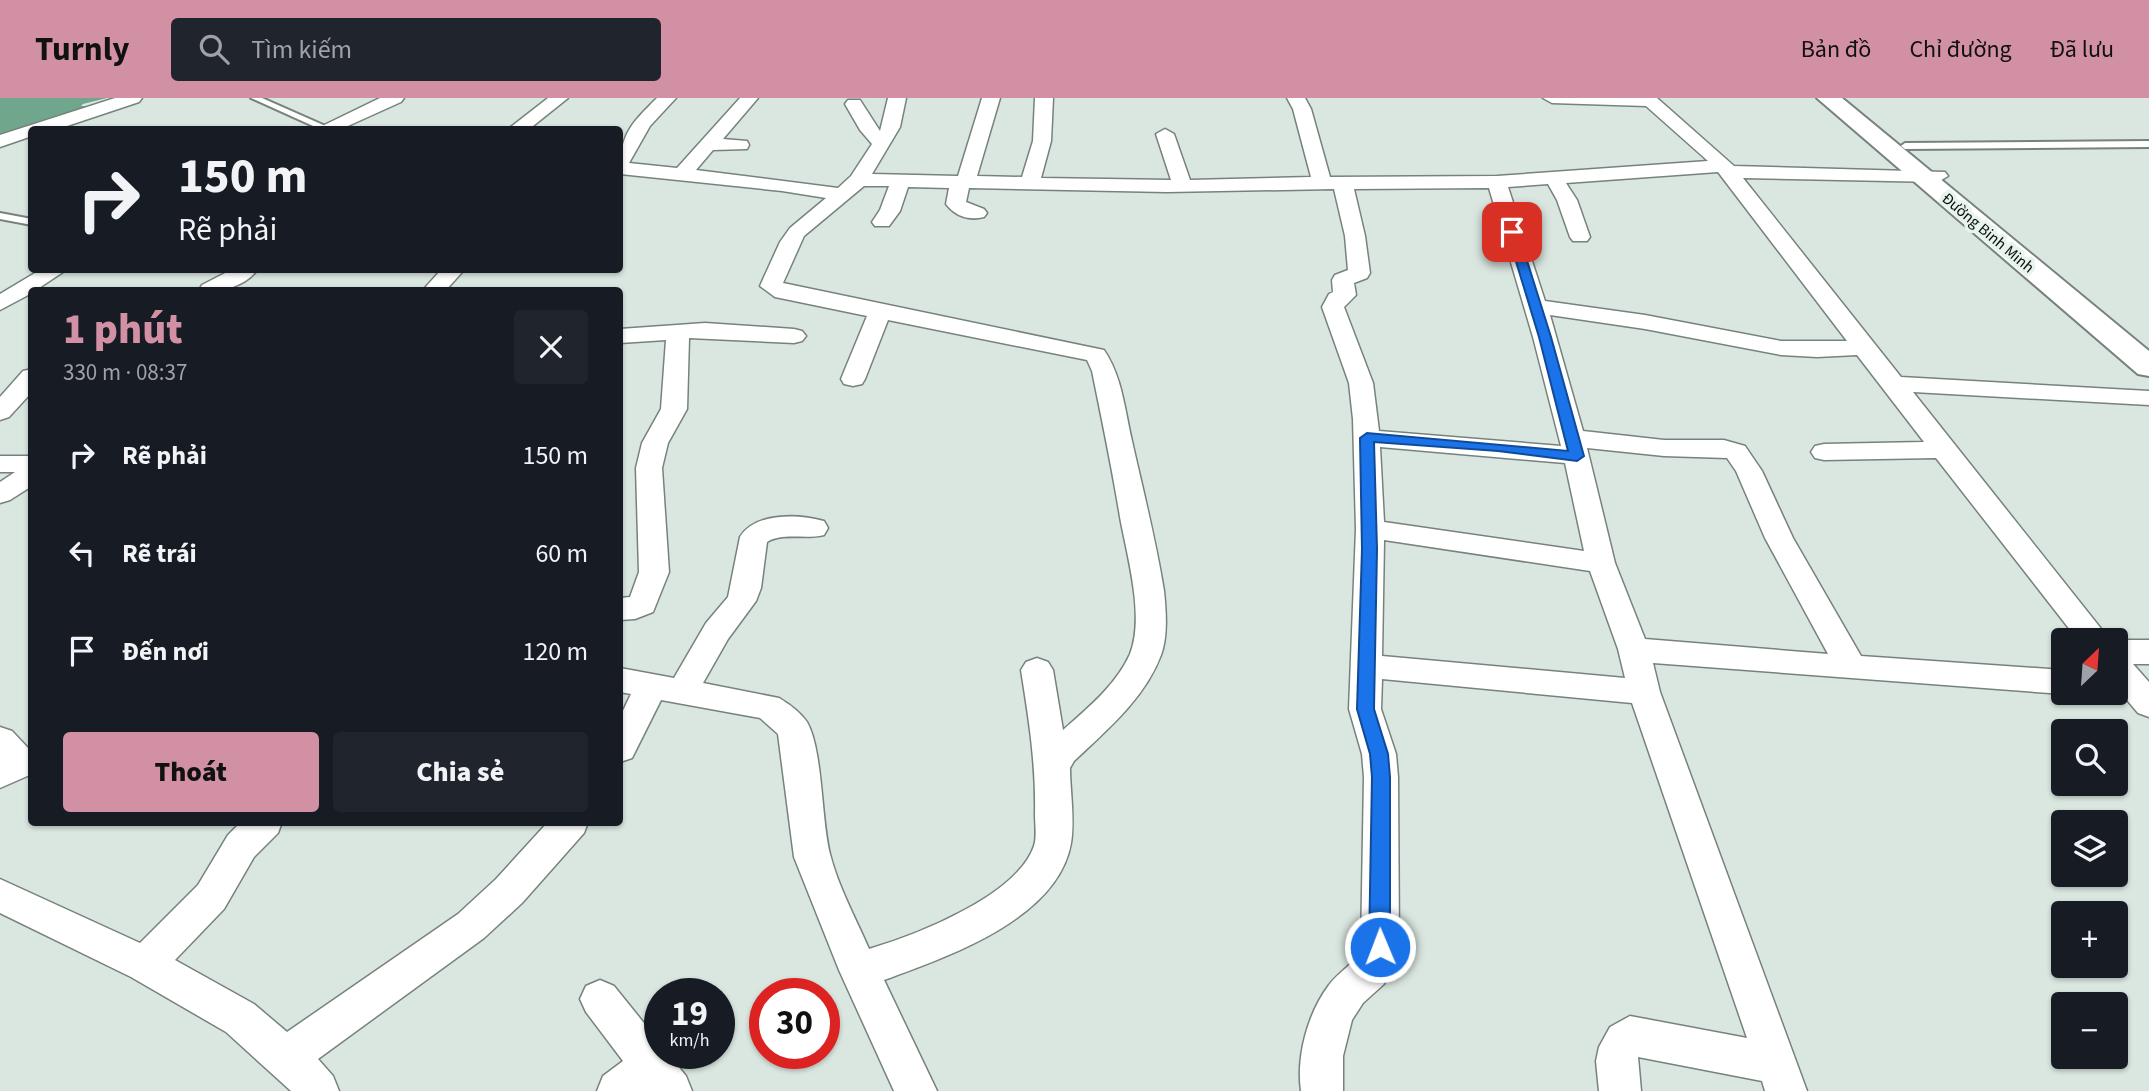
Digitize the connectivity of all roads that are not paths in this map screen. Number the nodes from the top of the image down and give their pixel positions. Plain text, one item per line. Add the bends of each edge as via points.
1 (133, 98) edge
2 (255, 98) edge
3 (395, 98) edge
4 (559, 98) edge
5 (667, 98) edge
6 (749, 98) edge
7 (897, 98) edge
8 (991, 98) edge
9 (1044, 98) edge
10 (1296, 98) edge
11 (1552, 98) edge
12 (1828, 98) edge
13 (1846, 98) edge
14 (1649, 99) edge
15 (854, 104) dead end
16 (46, 126) edge
17 (319, 126) edge
18 (333, 126) edge
19 (521, 126) edge
20 (28, 132) edge
21 (1166, 134) dead end
22 (0, 141) edge
23 (880, 142) junction
24 (708, 144) junction
25 (2149, 144) edge
26 (740, 145) dead end
27 (1905, 146) junction
28 (623, 157) edge
29 (794, 162) dead end
30 (623, 168) edge
31 (1726, 169) junction
32 (682, 174) junction
33 (1929, 175) junction
34 (1553, 177) junction
35 (901, 180) junction
36 (963, 181) junction
37 (1030, 182) junction
38 (1497, 182) junction
39 (1332, 183) junction
40 (782, 184) junction
41 (1182, 186) junction
42 (851, 187) junction
43 (977, 213) dead end
44 (0, 216) edge
45 (28, 221) edge
46 (882, 222) dead end
47 (1580, 237) dead end
48 (50, 273) edge
49 (241, 273) edge
50 (450, 273) edge
51 (216, 287) edge
52 (437, 287) edge
53 (0, 303) edge
54 (1535, 306) junction
55 (880, 311) junction
56 (678, 332) junction
57 (794, 336) dead end
58 (623, 337) edge
59 (1864, 347) junction
60 (2149, 348) edge
61 (2149, 367) edge
62 (853, 379) dead end
63 (28, 380) edge
64 (1893, 384) junction
65 (2149, 398) edge
66 (0, 412) edge
67 (1367, 438) junction
68 (1575, 447) junction
69 (1944, 450) junction
70 (1824, 452) dead end
71 (0, 464) edge
72 (28, 464) edge
73 (28, 476) edge
74 (0, 494) edge
75 (814, 528) dead end
76 (1370, 529) junction
77 (1601, 563) junction
78 (623, 609) edge
79 (2085, 628) edge
80 (1634, 649) junction
81 (2149, 652) edge
82 (2128, 663) edge
83 (1365, 666) junction
84 (1851, 667) junction
85 (1037, 670) dead end
86 (2128, 680) edge
87 (2051, 681) edge
88 (651, 687) edge
89 (1644, 692) junction
90 (2149, 704) edge
91 (623, 743) edge
92 (1053, 767) junction
93 (261, 826) edge
94 (567, 826) edge
95 (0, 895) edge
96 (145, 964) junction
97 (859, 970) junction
98 (600, 999) dead end
99 (1782, 1077) edge
100 (662, 1078) edge
101 (300, 1079) edge
102 (618, 1091) edge
103 (916, 1091) edge
104 (1322, 1091) edge
105 (1620, 1091) edge

1 - 16 street
2 - 17 lane
3 - 18 street
4 - 19 street
5 - 28 street via 642,123
6 - 24 street
7 - 23 street via 893,121
8 - 36 street
9 - 37 street via 1042,141
10 - 39 street
11 - 14 street
12 - 33 main road, Đường Binh Minh
13 - 27 main road, Đường Binh Minh
14 - 31 street
15 - 23 street
20 - 22 street
21 - 41 street
23 - 42 street
24 - 26 street
24 - 32 street
25 - 27 lane
27 - 33 main road, Đường Binh Minh
29 - 40 street
30 - 32 street
31 - 33 street
31 - 34 street
31 - 59 street
32 - 40 street
33 - 60 main road, Đường Binh Minh
33 - 61 main road, Đường Binh Minh
34 - 38 street
34 - 47 street
35 - 36 street
35 - 42 street
35 - 46 street
36 - 37 street
36 - 43 street via 956,204
37 - 41 street
38 - 39 street
38 - 54 street
39 - 41 street
39 - 67 street via 1355,236 1359,273 1343,281 1345,295 1333,307 1362,383
40 - 42 street
42 - 55 street via 797,232 771,286
44 - 45 lane
48 - 53 street
49 - 51 street
50 - 52 street
54 - 59 street via 1781,348
54 - 68 street
55 - 62 street
55 - 92 street via 1086,351 1100,359 1149,593 1150,633 1145,655 1126,687 1062,751
56 - 57 street
56 - 58 street
56 - 78 street via 674,409 655,443 649,468 654,572 642,604
59 - 64 street
63 - 66 street
64 - 65 street
64 - 69 street
67 - 68 street
67 - 76 street
68 - 77 street
68 - 84 street via 1724,448 1736,452
69 - 70 street
69 - 79 street
71 - 72 street
73 - 74 street
75 - 88 street via 771,527 754,537 741,601 717,631
76 - 77 street
76 - 83 street
77 - 80 street
80 - 84 street
80 - 89 street
81 - 82 street
83 - 89 street
83 - 104 street via 1365,709 1379,754 1382,798 1380,947 1373,971 1345,994 1336,1008 1320,1064
84 - 87 street
85 - 92 street
86 - 90 street
88 - 91 street
88 - 97 street via 767,707 793,728 812,857
89 - 99 street
92 - 97 street via 1052,854 1027,887 976,924 904,957
93 - 96 street via 241,846 211,897
94 - 101 street via 509,891
95 - 96 street
96 - 101 street via 240,1018
97 - 103 street
98 - 100 street
99 - 105 street via 1630,1037 1617,1049
100 - 102 street

